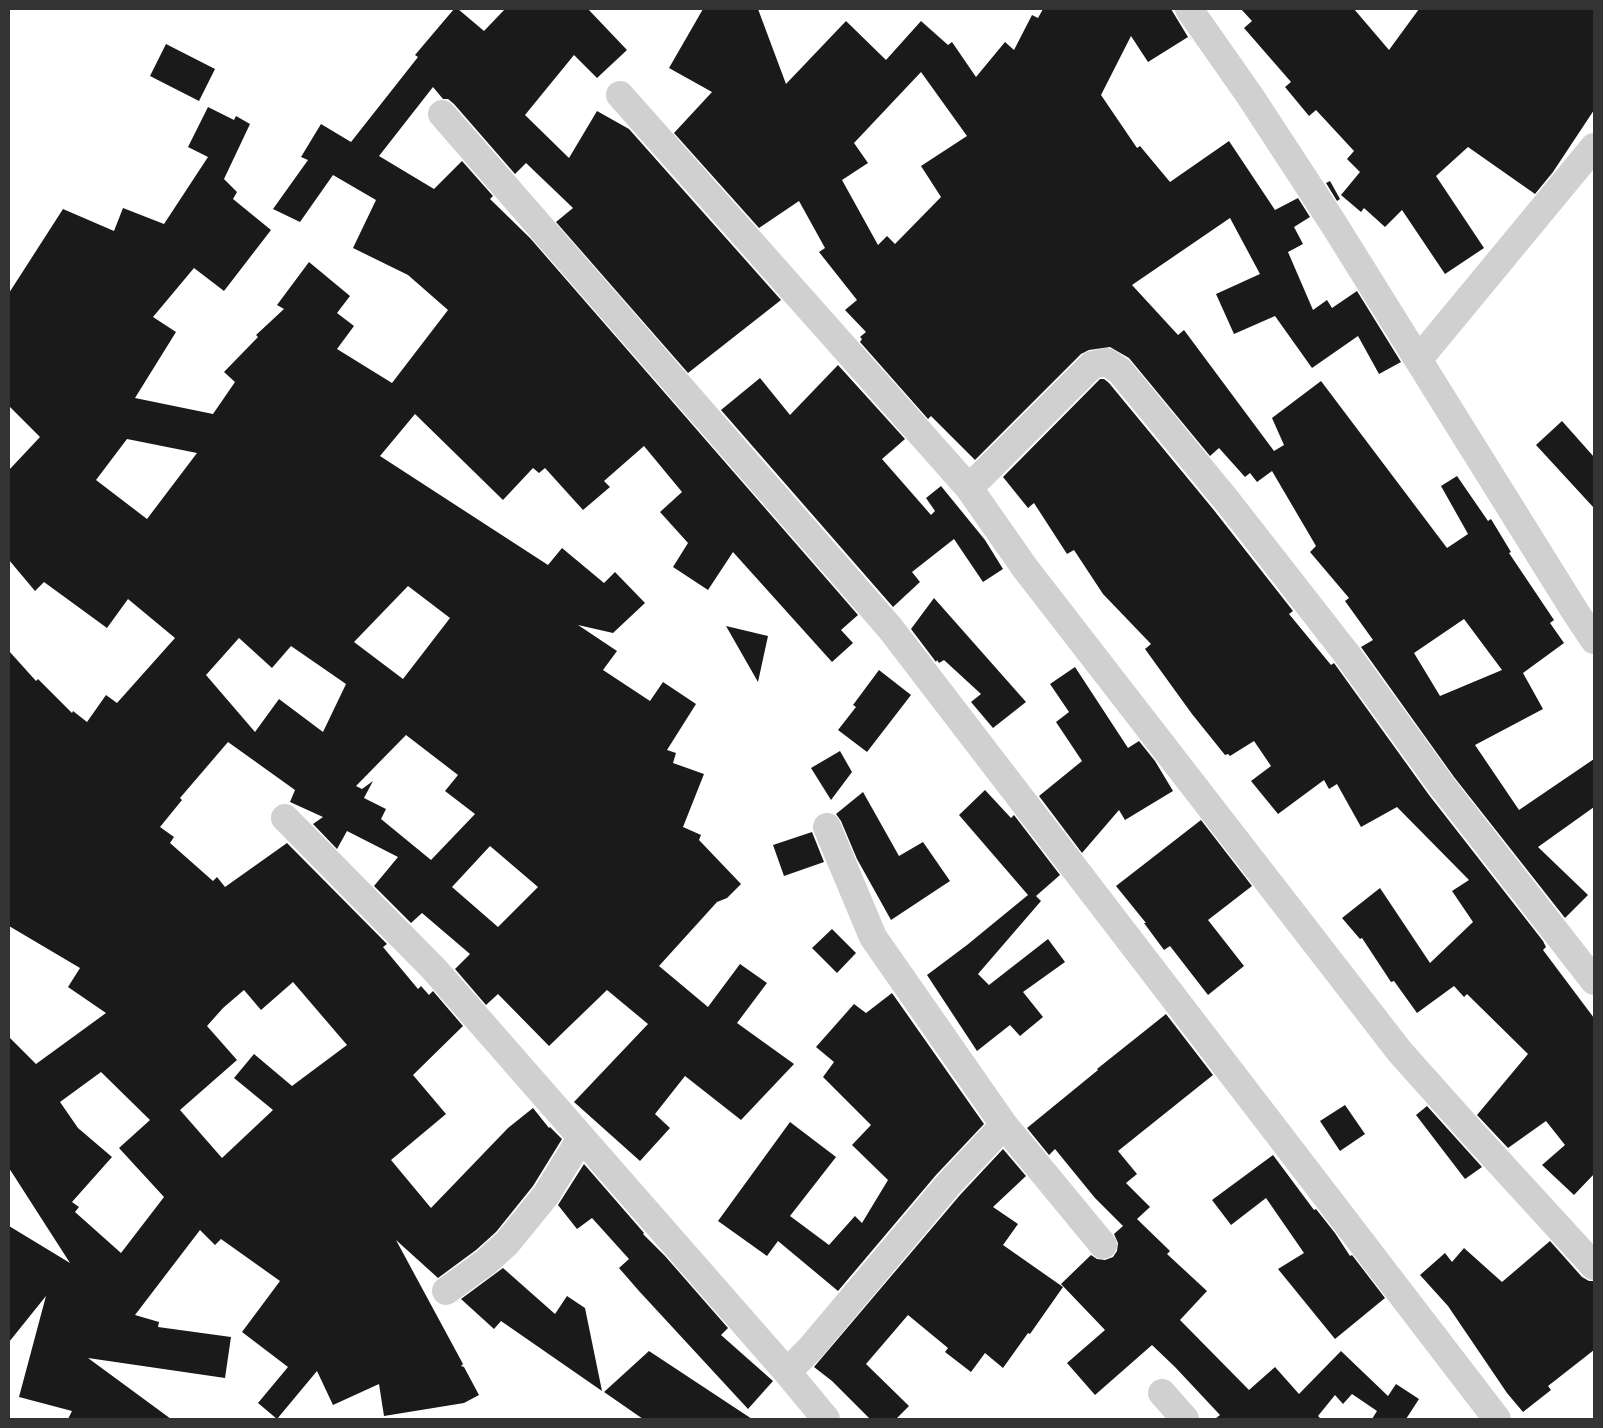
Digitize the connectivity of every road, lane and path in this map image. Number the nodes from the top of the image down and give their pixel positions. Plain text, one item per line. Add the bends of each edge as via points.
1 (1190, 9) edge
2 (620, 95) dead end
3 (442, 114) dead end
4 (1594, 147) edge
5 (1418, 360) junction
6 (970, 488) junction
7 (1594, 640) edge
8 (285, 818) dead end
9 (827, 827) dead end
10 (1594, 981) edge
11 (1004, 1125) junction
12 (581, 1138) junction
13 (1103, 1245) dead end
14 (1594, 1266) edge
15 (446, 1291) dead end
16 (787, 1372) junction
17 (1162, 1393) dead end
18 (826, 1419) edge
19 (1185, 1419) edge
20 (1497, 1419) edge

1 - 5 street via 1333,223
2 - 6 street
3 - 20 street via 890,628
4 - 5 street
5 - 7 street
6 - 10 street via 1092,365 1107,362 1120,371 1335,638 1442,786
6 - 14 street via 1025,568 1400,1052
8 - 12 street via 434,969
9 - 11 street via 873,937
11 - 13 street
11 - 16 street
12 - 15 street via 546,1195 507,1243
12 - 16 street
16 - 18 street
17 - 19 street

